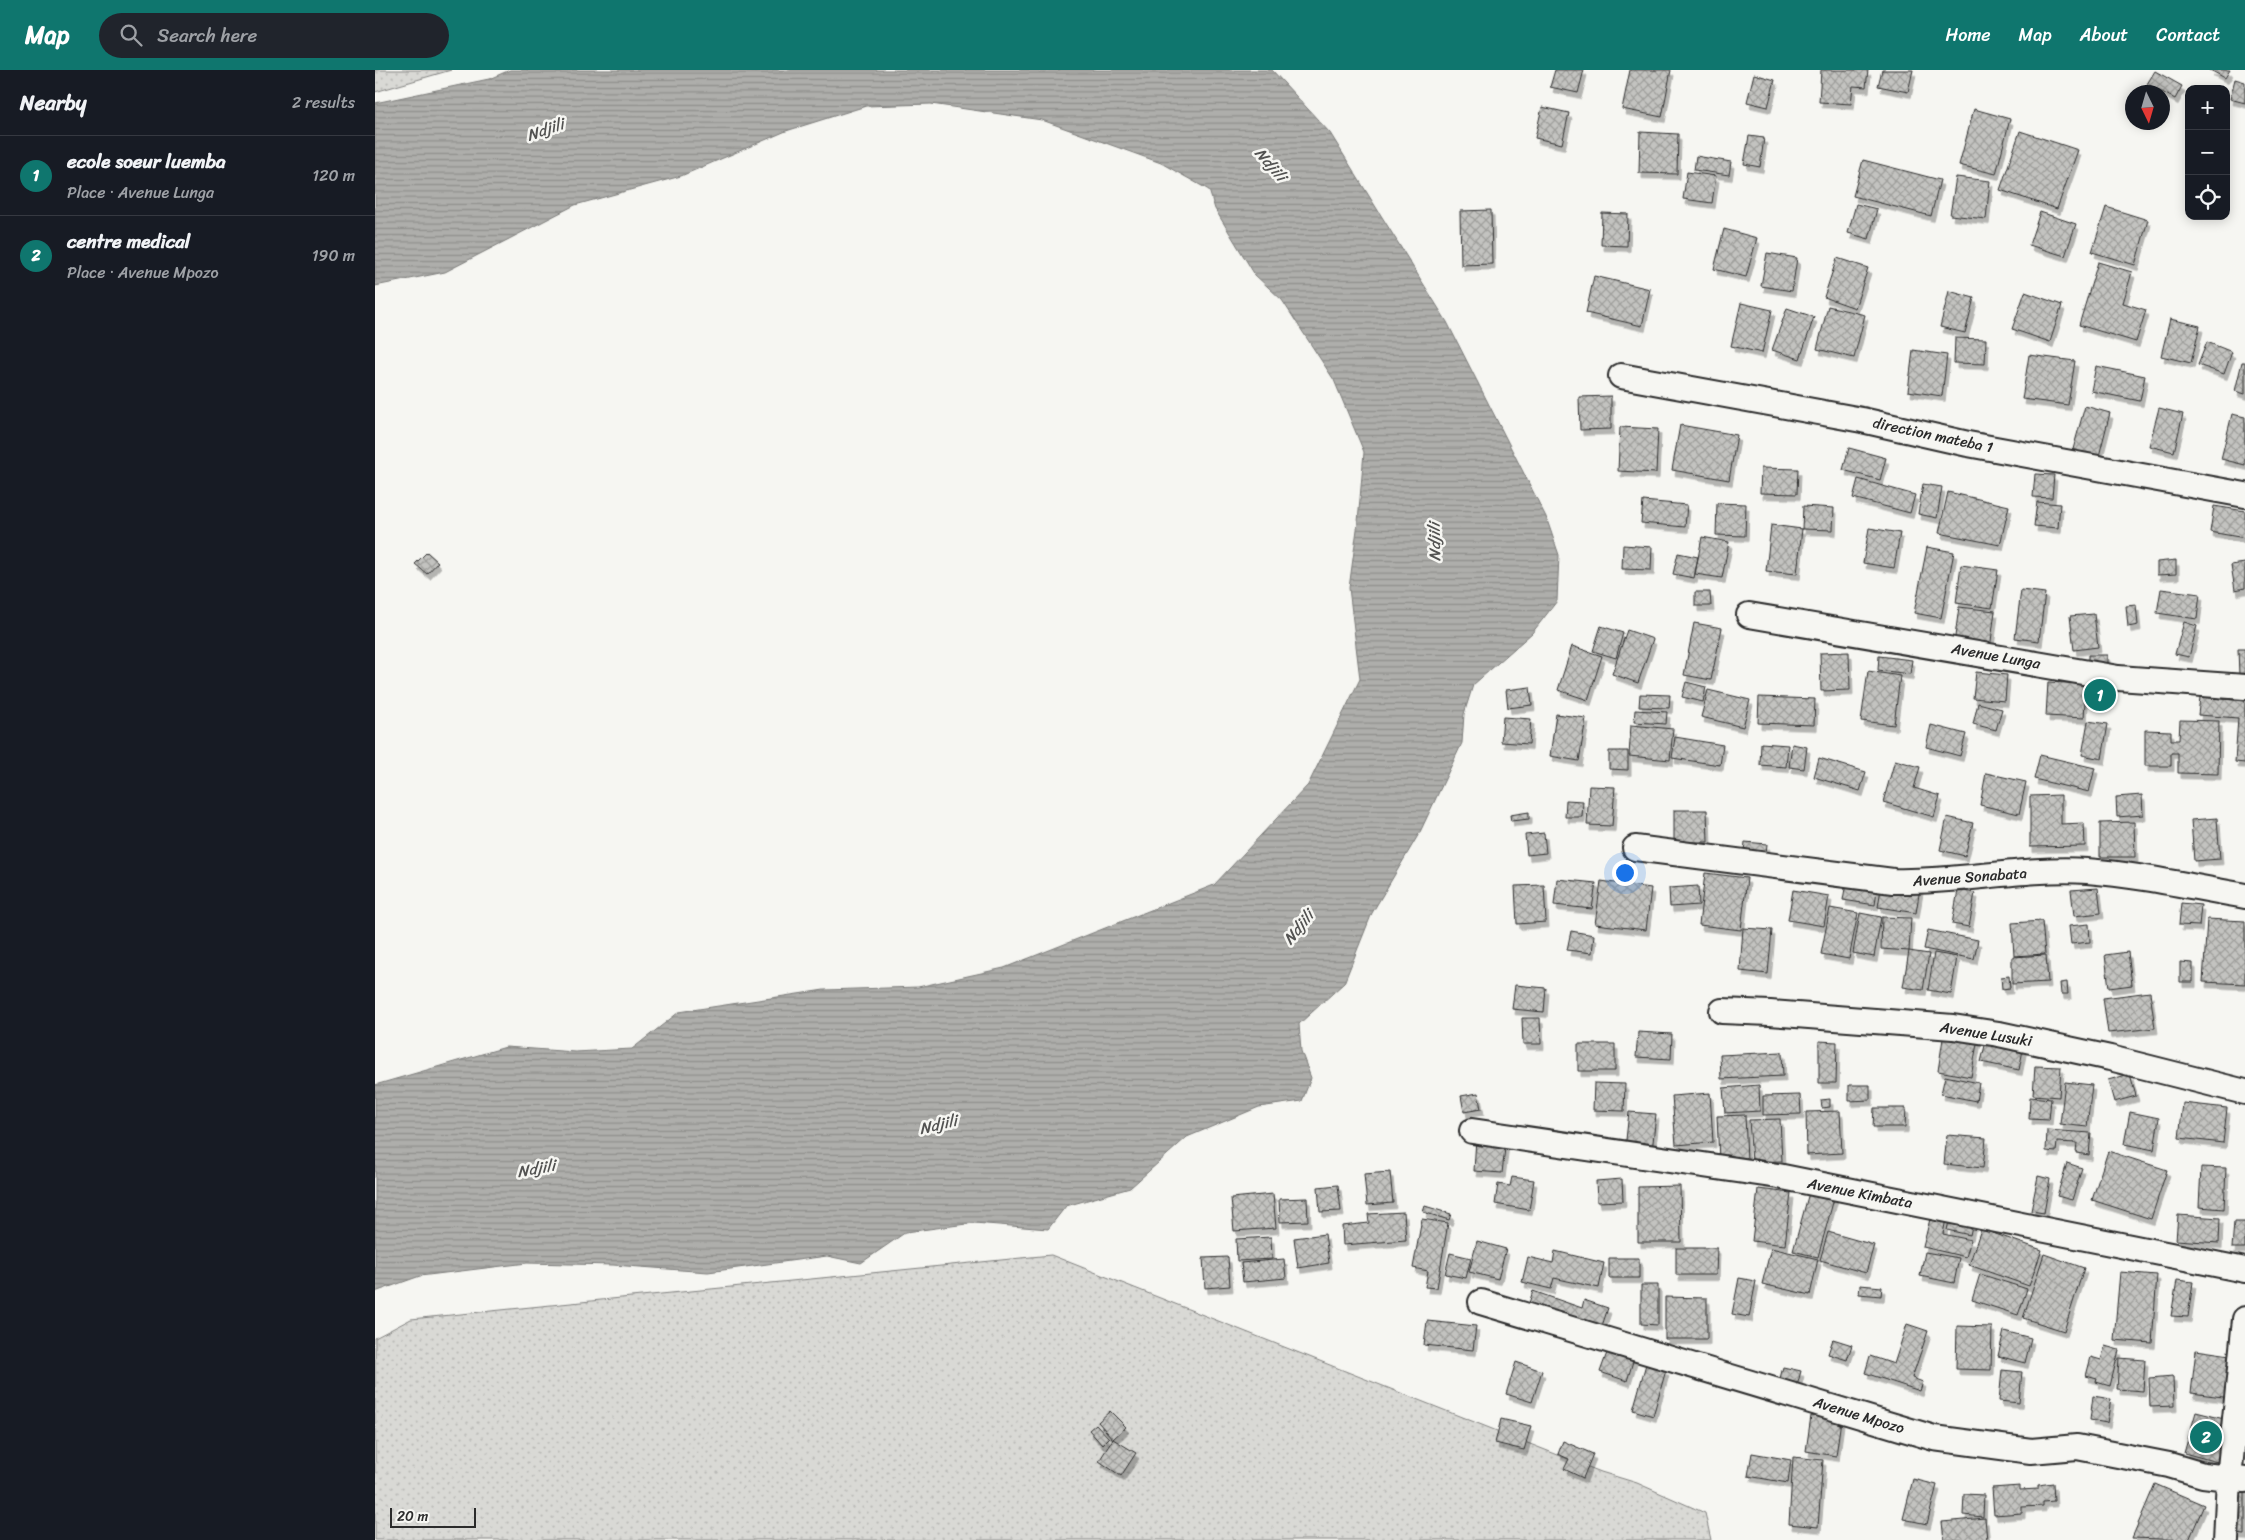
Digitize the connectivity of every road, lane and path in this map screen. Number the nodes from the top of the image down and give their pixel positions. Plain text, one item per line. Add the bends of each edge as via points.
1 (1621, 376) dead end
2 (2245, 496) edge
3 (1749, 615) dead end
4 (2245, 687) edge
5 (1635, 848) dead end
6 (2245, 896) edge
7 (1722, 1012) dead end
8 (2245, 1092) edge
9 (1472, 1130) dead end
10 (2245, 1270) edge
11 (1481, 1302) dead end
12 (2245, 1319) edge
13 (2237, 1479) edge
14 (2226, 1540) edge

1 - 2 street, direction mateba 1
3 - 4 street, Avenue Lunga via 2118,678
5 - 6 street, Avenue Sonabata via 1893,881 1928,882 2001,874 2087,871
7 - 8 street, Avenue Lusuki via 1769,1012 1953,1027 1999,1034
9 - 10 street, Avenue Kimbata via 1778,1176
11 - 13 street, Avenue Mpozo via 1935,1438 2031,1451 2077,1447 2203,1475
12 - 13 street
13 - 14 street

